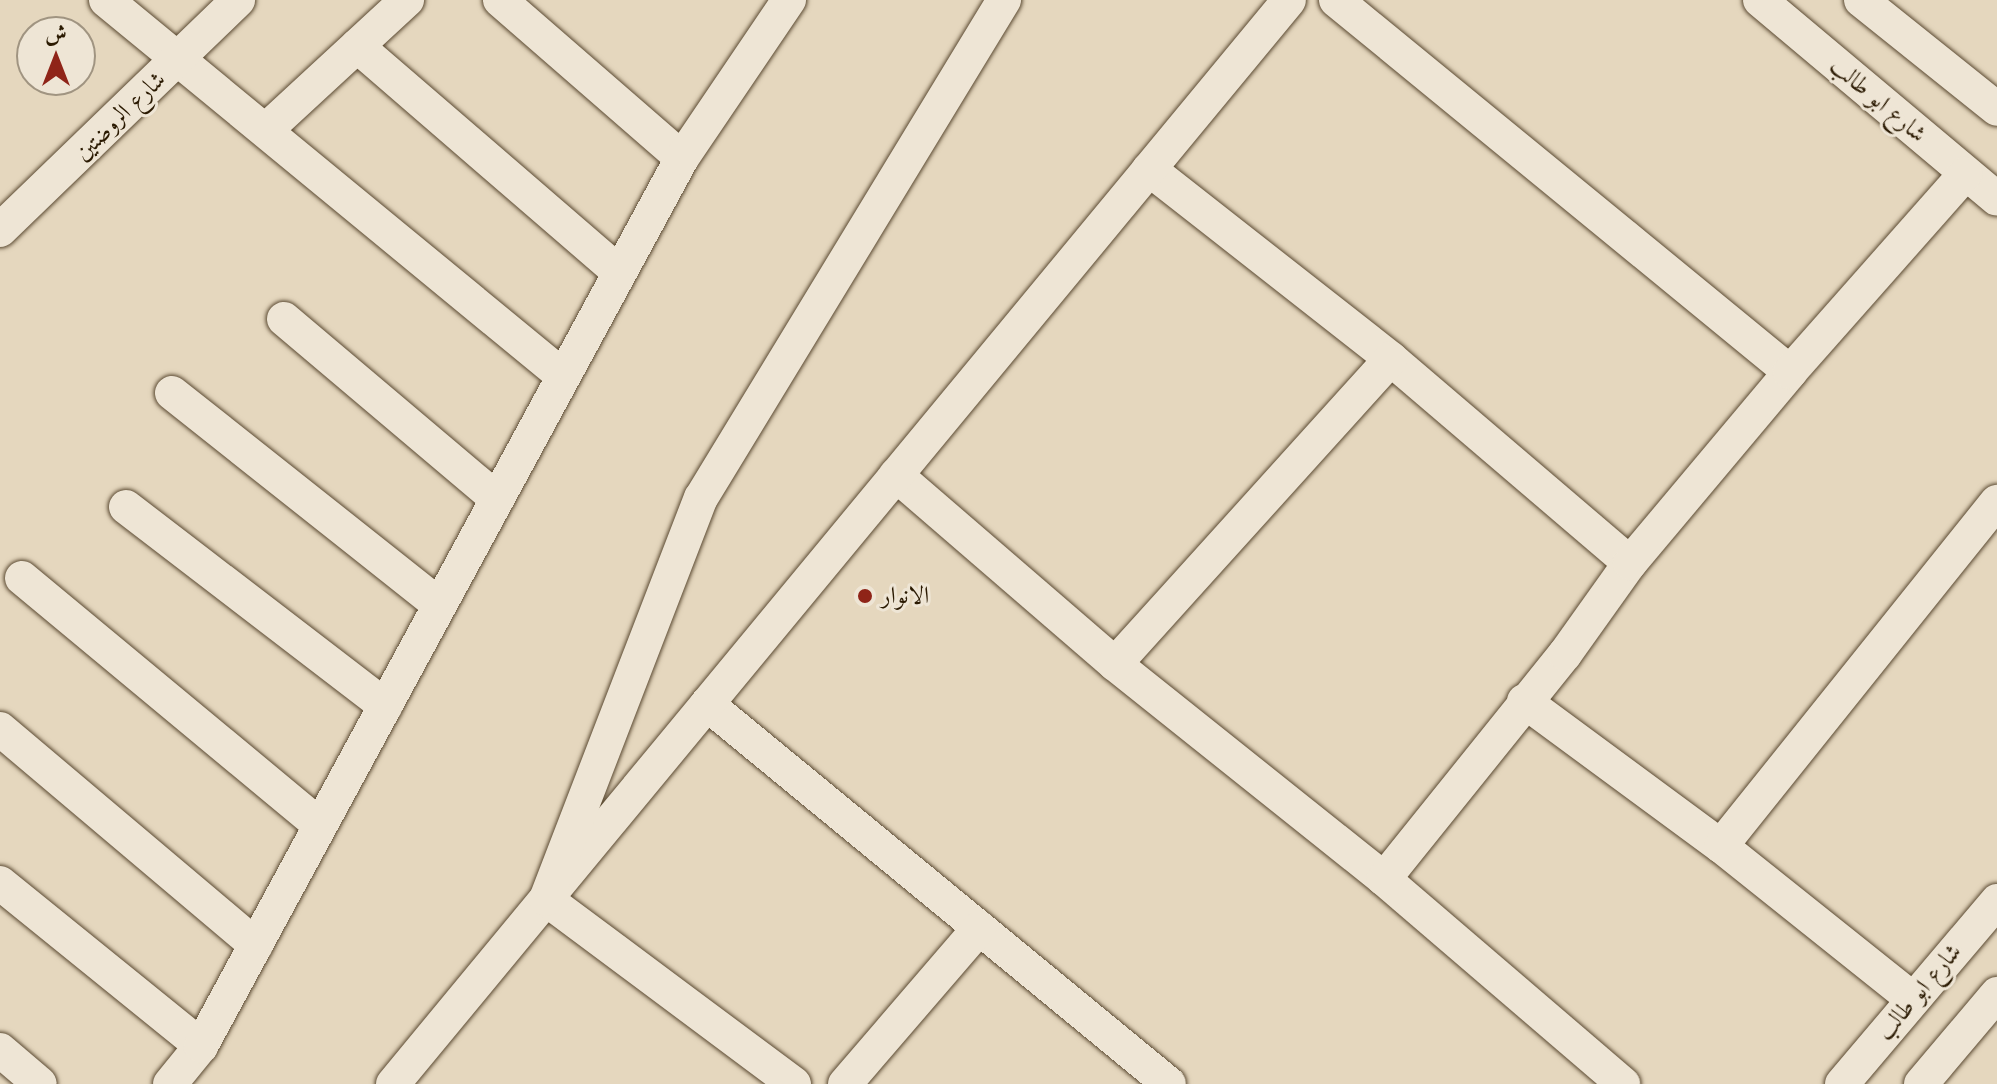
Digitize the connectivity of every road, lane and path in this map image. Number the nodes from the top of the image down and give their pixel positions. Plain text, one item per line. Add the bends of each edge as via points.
1 (106, 0) edge
2 (238, 0) edge
3 (407, 0) edge
4 (500, 0) edge
5 (789, 0) edge
6 (1004, 0) edge
7 (1289, 0) edge
8 (1336, 0) edge
9 (1760, 0) edge
10 (1861, 0) edge
11 (1894, 11) edge
12 (357, 46) junction
13 (181, 58) junction
14 (1997, 109) edge
15 (266, 130) junction
16 (682, 158) junction
17 (1149, 169) junction
18 (1965, 174) junction
19 (1997, 199) edge
20 (0, 230) edge
21 (619, 272) junction
22 (284, 319) dead end
23 (1391, 359) junction
24 (1790, 372) junction
25 (563, 376) junction
26 (172, 393) dead end
27 (896, 475) junction
28 (497, 499) junction
29 (1997, 502) edge
30 (126, 507) dead end
31 (1630, 563) junction
32 (22, 578) dead end
33 (439, 605) junction
34 (1115, 664) junction
35 (1524, 701) junction
36 (707, 704) junction
37 (385, 706) junction
38 (0, 729) edge
39 (320, 825) junction
40 (1721, 846) junction
41 (1384, 879) junction
42 (0, 883) edge
43 (546, 899) junction
44 (1997, 901) edge
45 (979, 928) junction
46 (256, 945) junction
47 (1905, 993) dead end
48 (1997, 994) edge
49 (201, 1046) junction
50 (0, 1050) edge
51 (1162, 1082) edge
52 (40, 1084) edge
53 (170, 1084) edge
54 (393, 1084) edge
55 (794, 1084) edge
56 (845, 1084) edge
57 (1623, 1084) edge
58 (1842, 1084) edge
59 (1921, 1084) edge

1 - 13 street
2 - 13 street, شارع الروضتين
3 - 12 street
4 - 16 street
5 - 16 street
6 - 43 street via 701,498
7 - 17 street
8 - 24 street
9 - 18 street, شارع ابو طالب
10 - 11 street
11 - 14 street
12 - 15 street
12 - 21 street
13 - 15 street
13 - 20 street, شارع الروضتين
15 - 25 street
16 - 21 street
17 - 23 street
17 - 27 street
18 - 19 street, شارع ابو طالب
18 - 24 street
21 - 25 street
22 - 28 street
23 - 31 street
23 - 34 street
24 - 31 street
25 - 28 street
26 - 33 street
27 - 34 street
27 - 36 street
28 - 33 street
29 - 40 street
30 - 37 street
31 - 35 street
32 - 39 street
33 - 37 street
34 - 41 street
35 - 40 street
35 - 41 street
36 - 43 street
36 - 45 street
37 - 39 street
38 - 46 street
39 - 46 street
40 - 47 street
41 - 57 street
42 - 49 street
43 - 54 street
43 - 55 street
44 - 58 street, شارع ابو طالب
45 - 51 street
45 - 56 street
46 - 49 street
48 - 59 street
49 - 53 street
50 - 52 street

